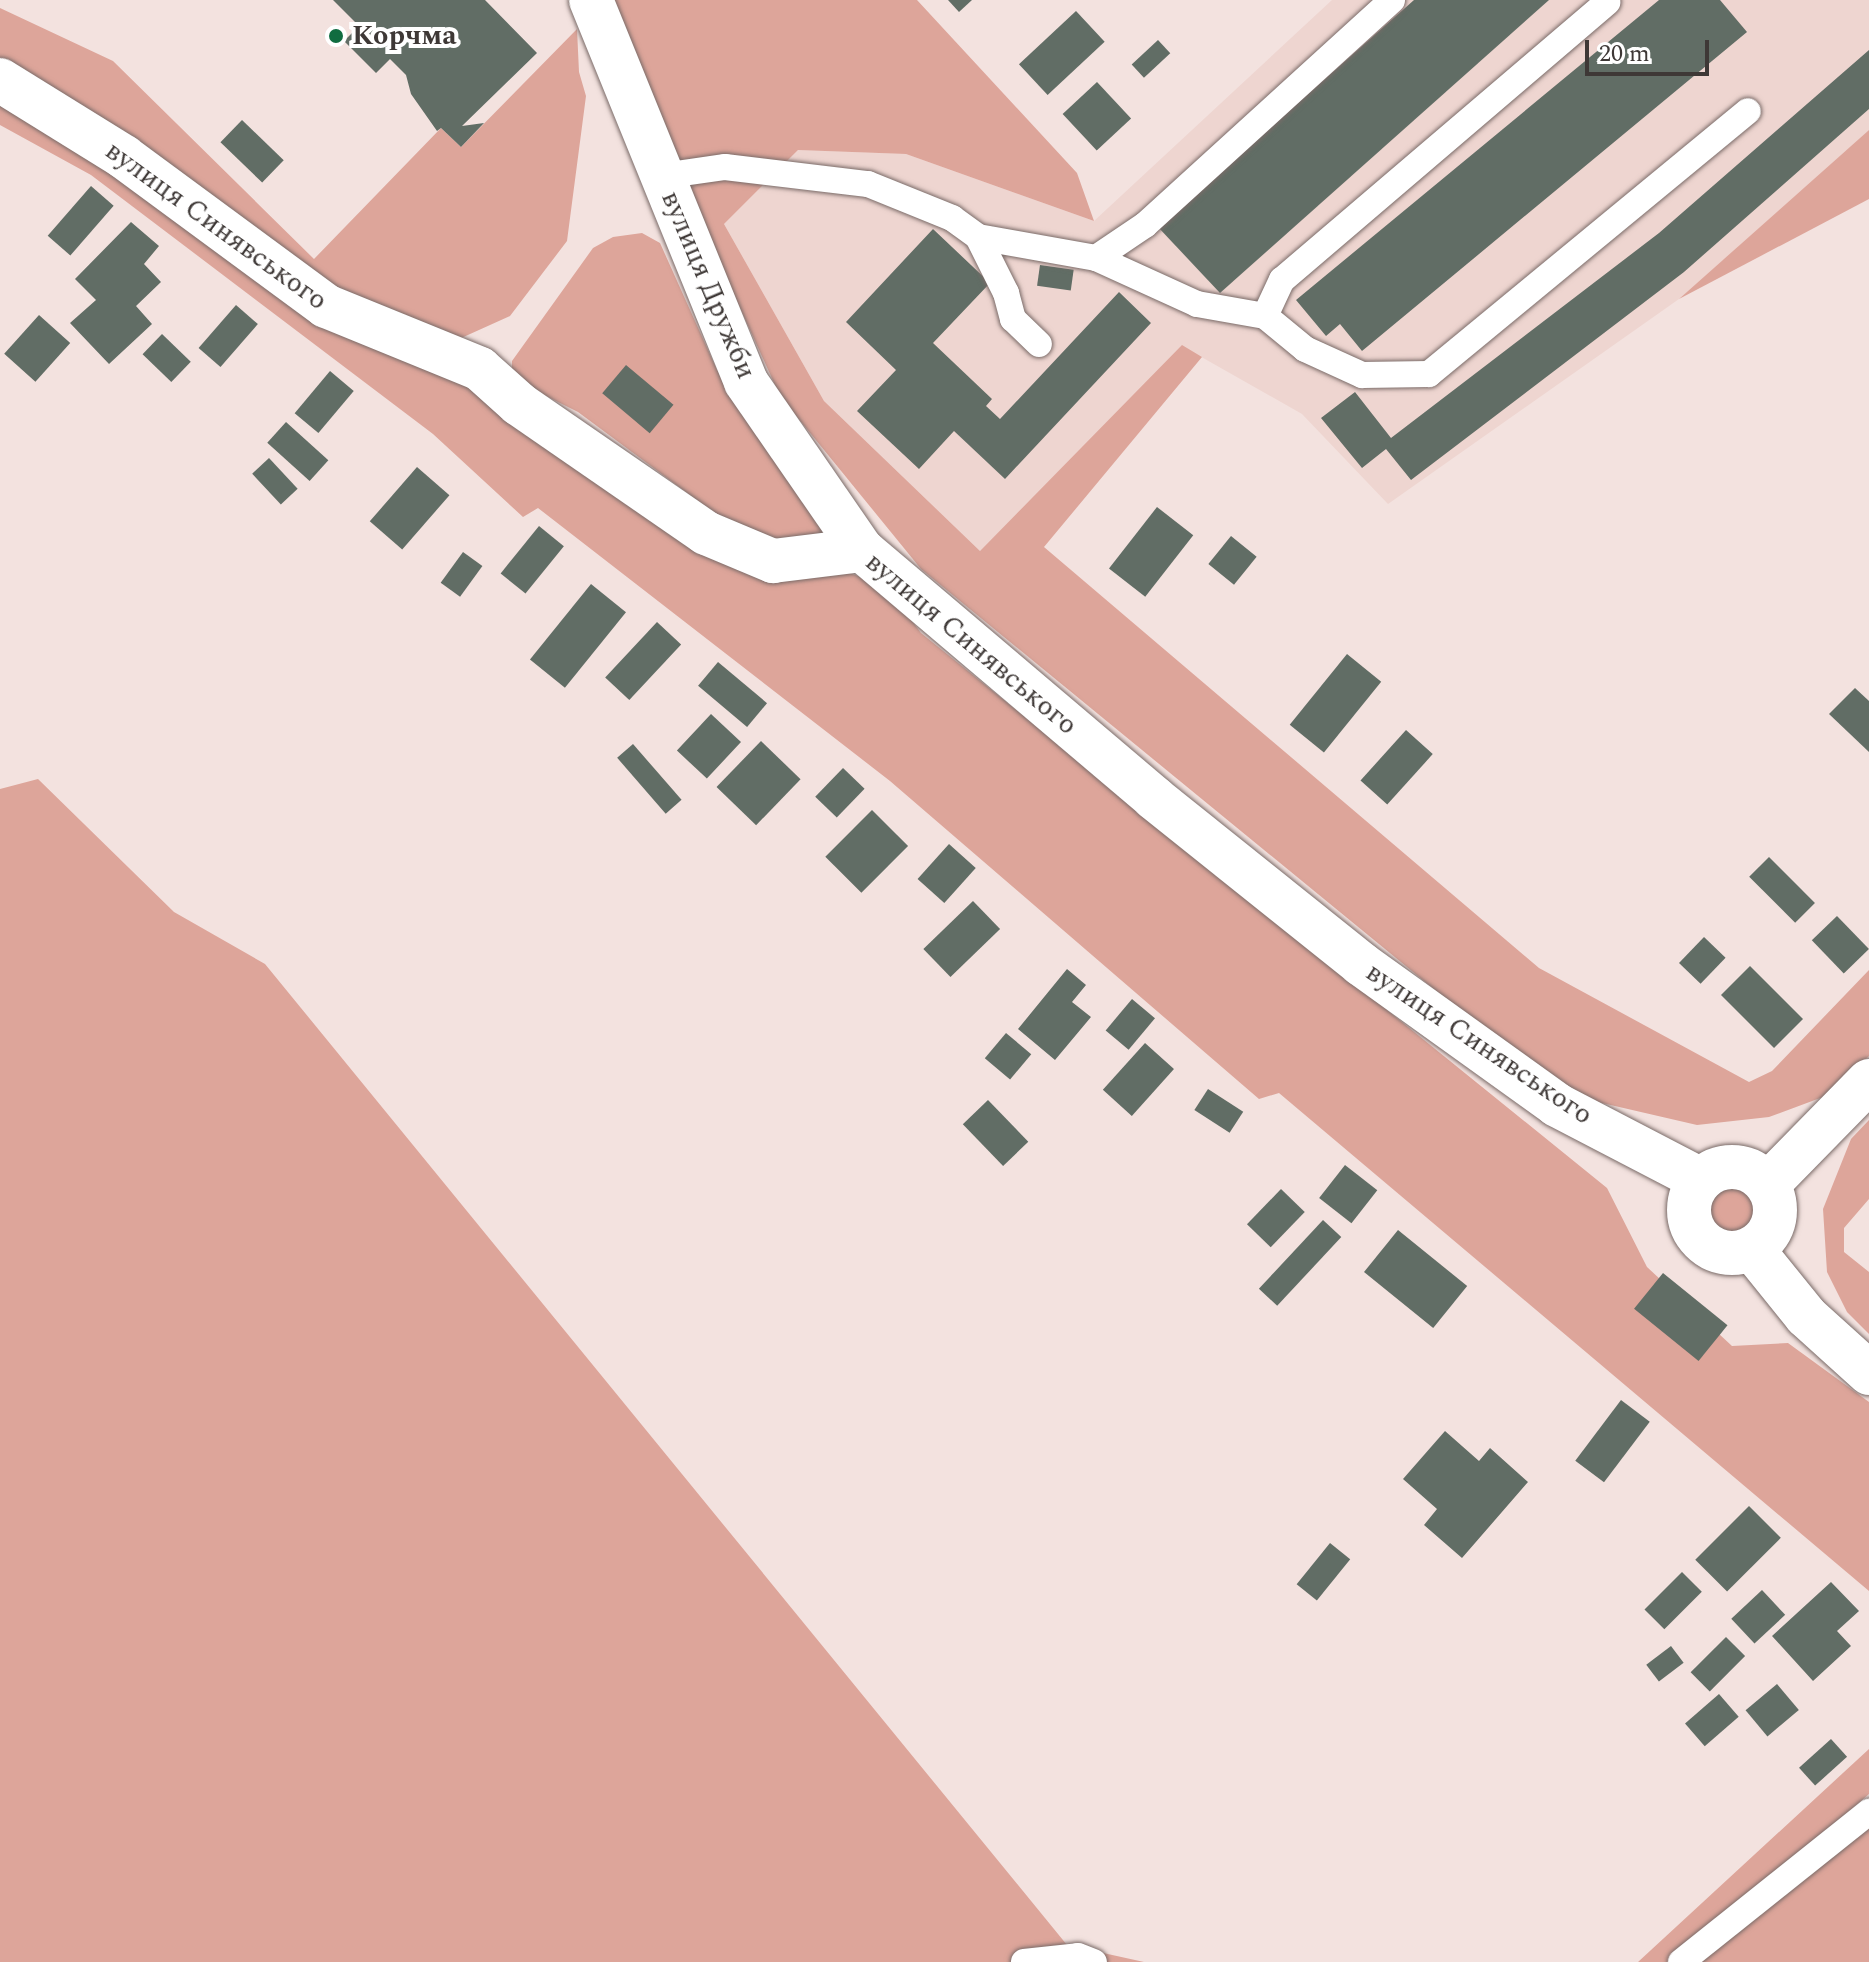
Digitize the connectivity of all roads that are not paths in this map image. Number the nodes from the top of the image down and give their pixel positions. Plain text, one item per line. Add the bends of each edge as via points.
1 (591, 0) edge
2 (1392, 0) edge
3 (1608, 2) dead end
4 (0, 80) edge
5 (1748, 111) dead end
6 (662, 176) junction
7 (978, 237) junction
8 (1096, 258) junction
9 (1265, 316) junction
10 (1039, 344) dead end
11 (862, 550) junction
12 (1869, 1081) edge
13 (1701, 1180) junction
14 (1768, 1184) junction
15 (1752, 1249) junction
16 (1869, 1373) edge
17 (1869, 1812) edge
18 (1024, 1962) edge
19 (1094, 1962) edge
20 (1681, 1962) edge

1 - 6 street, вулиця Дружби
2 - 8 lane via 1145,225
3 - 9 lane via 1282,280
4 - 11 street, вулиця Синявського via 124,157 326,306 480,369 519,404 706,533 773,561
5 - 9 lane via 1429,374 1362,375 1305,349
6 - 7 lane via 725,167 868,184 952,218
6 - 11 street, вулиця Дружби via 746,382
7 - 8 lane
7 - 10 lane via 1013,319
8 - 9 lane via 1197,304
11 - 13 street, вулиця Синявського via 1154,798 1361,964 1557,1105
12 - 14 street
13 - 14 street via 1727,1167 1756,1173
13 - 15 street via 1688,1208 1697,1236 1722,1253
14 - 15 street via 1776,1213 1773,1228
15 - 16 street via 1806,1316
17 - 20 lane
18 - 19 lane via 1078,1956

